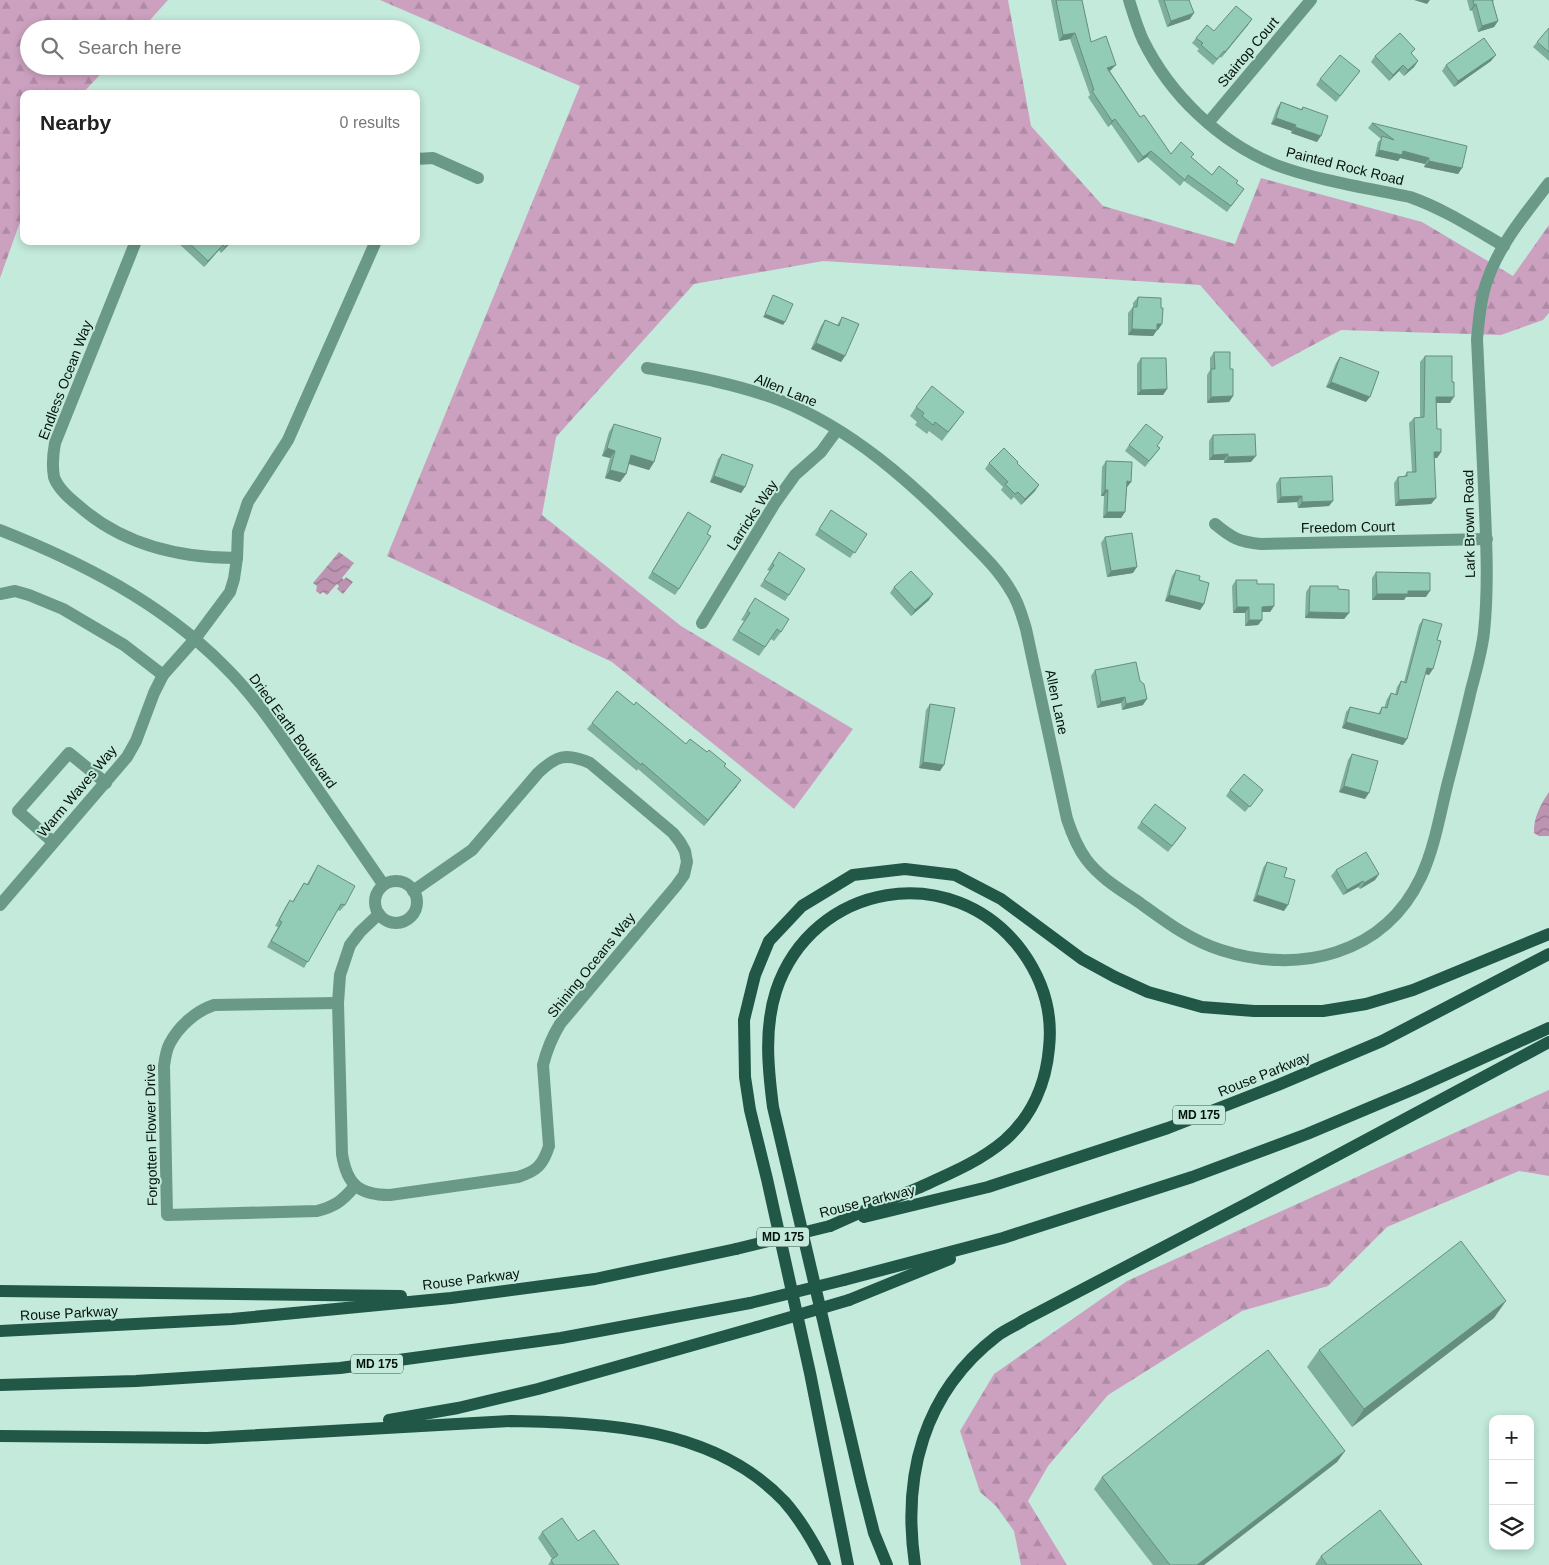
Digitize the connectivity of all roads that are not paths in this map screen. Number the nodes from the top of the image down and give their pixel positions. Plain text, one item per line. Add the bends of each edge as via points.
1 (1129, 0) edge
2 (1311, 0) edge
3 (1208, 123) junction
4 (420, 159) edge
5 (478, 178) dead end
6 (1549, 183) edge
7 (134, 245) edge
8 (374, 245) edge
9 (1504, 246) junction
10 (646, 368) dead end
11 (837, 430) junction
12 (1215, 524) dead end
13 (0, 530) edge
14 (1487, 539) junction
15 (237, 558) junction
16 (0, 594) edge
17 (702, 623) dead end
18 (195, 639) junction
19 (163, 675) junction
20 (106, 783) junction
21 (54, 842) junction
22 (1421, 876) joint
23 (383, 884) junction
24 (413, 891) junction
25 (0, 905) edge
26 (379, 914) junction
27 (1549, 934) edge
28 (1549, 954) edge
29 (338, 1003) junction
30 (1549, 1028) edge
31 (1549, 1042) edge
32 (355, 1186) junction
33 (830, 1226) junction
34 (1003, 1238) junction
35 (0, 1290) edge
36 (451, 1298) junction
37 (0, 1331) edge
38 (0, 1385) edge
39 (327, 1431) junction
40 (0, 1436) edge
41 (825, 1565) edge
42 (848, 1565) edge
43 (887, 1565) edge
44 (915, 1565) edge

1 - 3 street, Painted Rock Road via 1142,39 1160,69 1185,102
2 - 3 street, Stairtop Court
3 - 9 street, Painted Rock Road via 1275,164 1410,197 1450,214
4 - 5 street via 433,158
6 - 9 street, Lark Brown Road
7 - 15 street, Endless Ocean Way via 55,443 54,478 82,509 101,524 128,538 160,550 211,558
8 - 15 street via 288,440 248,502 238,532
9 - 14 street, Lark Brown Road via 1486,283 1477,339
10 - 11 street, Allen Lane via 756,392
11 - 17 street, Larricks Way via 775,503
11 - 22 street, Allen Lane via 924,495 1011,590 1026,630 1067,819 1075,842 1103,878 1167,922 1212,947 1235,955 1309,960 1332,954 1376,932 1402,906
12 - 14 street, Freedom Court via 1244,542 1261,544
13 - 18 street, Dried Earth Boulevard via 115,583
14 - 22 street, Lark Brown Road via 1484,633 1428,859
15 - 18 street via 230,592
16 - 19 street via 15,591 63,610 124,645
18 - 19 street, Warm Waves Way
18 - 23 street, Dried Earth Boulevard via 224,665 270,720
19 - 20 street, Warm Waves Way via 136,741
20 - 21 street, Warm Waves Way
20 - 21 street via 70,752 24,804 18,811
21 - 25 street, Warm Waves Way
23 - 24 street via 401,880
23 - 26 street via 375,901
24 - 26 street via 417,897 416,908 407,919 392,923
24 - 32 street, Shining Oceans Way via 472,850 538,773 549,763 568,756 590,764 673,833 685,851 687,862 684,875 676,886 560,1024 552,1038 543,1064 549,1146 539,1167 518,1177 390,1195 365,1192
26 - 29 street via 350,945 340,975
27 - 42 main road via 1413,990 1366,1004 1323,1011 1254,1011 1202,1007 1148,992 1114,978 1082,960 1001,900 956,875 905,869 853,875 802,906 769,941 754,975 744,1020 746,1077 750,1110 810,1373
28 - 33 main road, Rouse Parkway / MD 175 via 1382,1041 1168,1128 988,1187
29 - 32 street via 342,1154 344,1169
29 - 32 street, Forgotten Flower Drive via 214,1005 192,1016 170,1042 164,1066 167,1215 317,1211 332,1207
30 - 34 main road, MD 175 via 1307,1134 1192,1177
31 - 44 main road via 998,1336 956,1378 924,1435 911,1502
33 - 36 main road, Rouse Parkway / MD 175, bridge via 595,1279
33 - 43 main road via 982,1157 1020,1124 1041,1086 1051,1033 1043,988 1018,945 987,916 967,904 914,892 860,902 839,913 806,940 789,964 771,1010 768,1068 773,1107 860,1482
34 - 38 main road, MD 175, bridge via 750,1303 561,1338 340,1368 136,1381
34 - 39 main road, bridge via 849,1300 757,1327 538,1389 458,1408
35 - 36 main road
36 - 37 main road, Rouse Parkway / MD 175 via 232,1319
39 - 40 main road via 207,1438
39 - 41 main road via 474,1422 562,1422 645,1431 678,1439 734,1462 784,1501 805,1528

